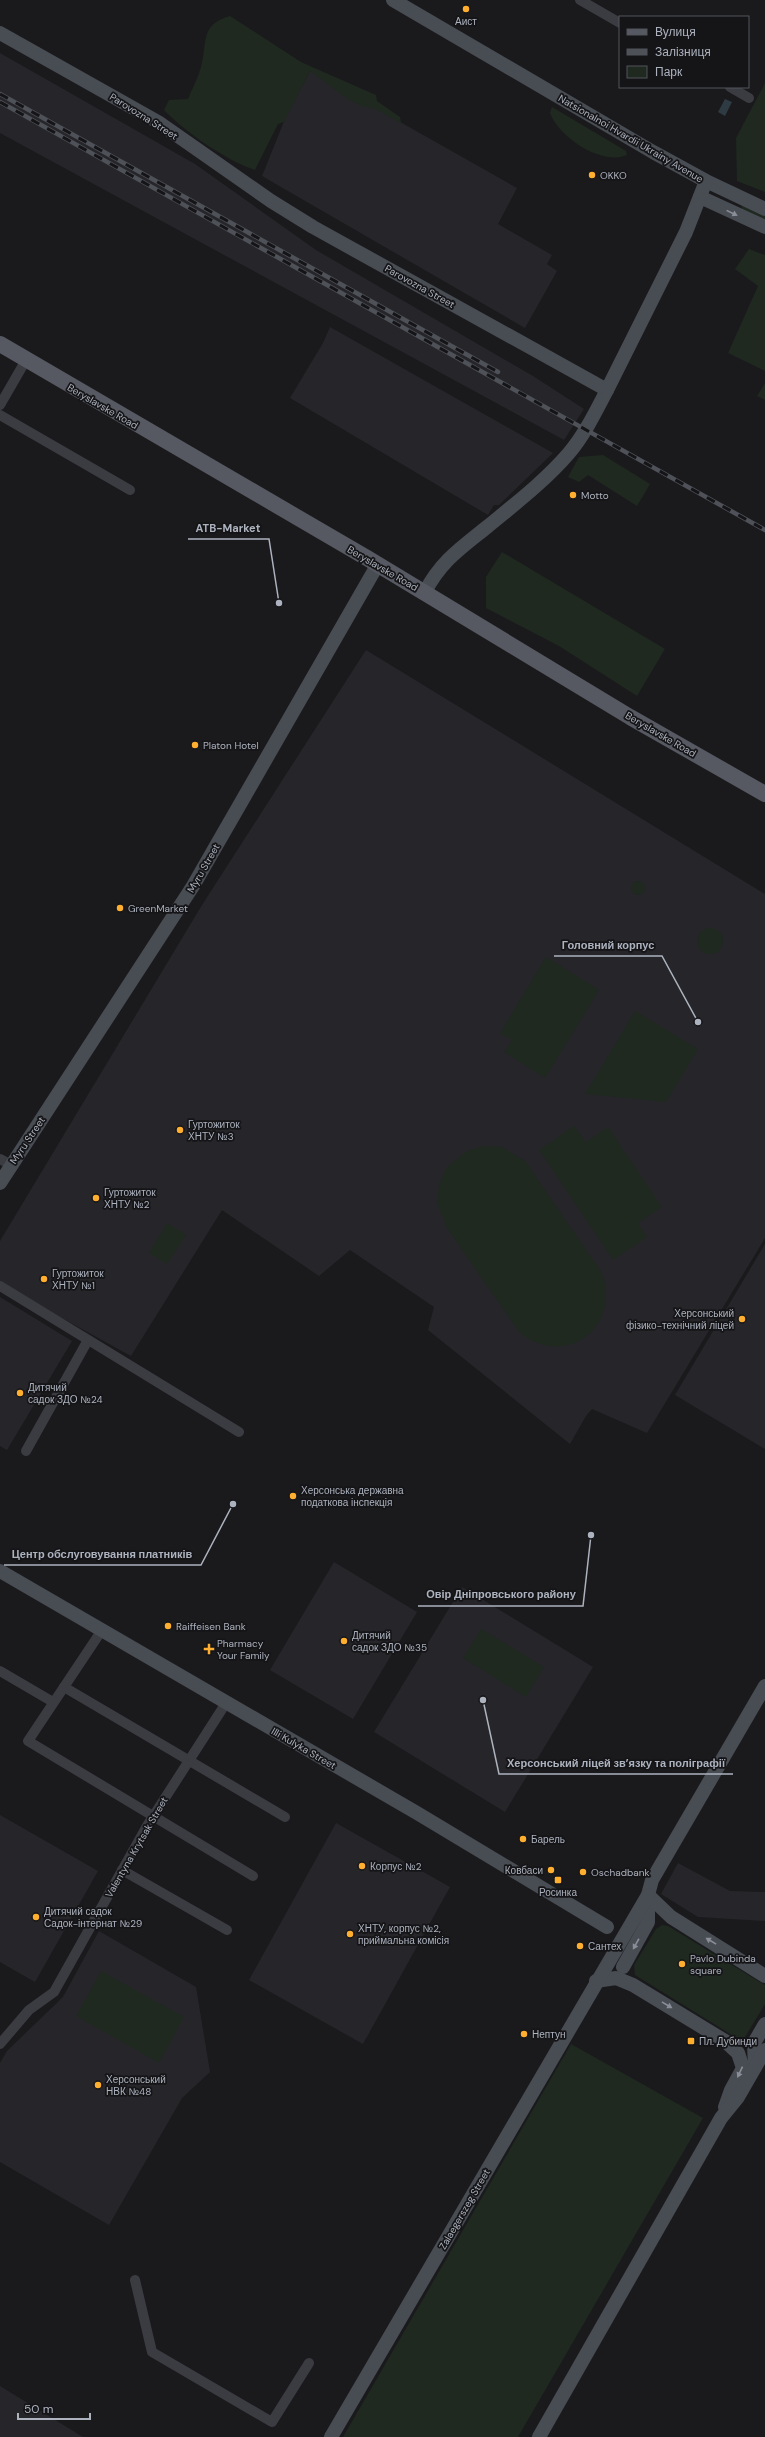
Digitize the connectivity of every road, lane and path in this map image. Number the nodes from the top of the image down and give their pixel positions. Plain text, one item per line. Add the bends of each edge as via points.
1 (580, 0) edge
2 (395, 1) edge
3 (619, 22) edge
4 (0, 33) edge
5 (732, 88) edge
6 (749, 98) dead end
7 (706, 181) junction
8 (700, 197) junction
9 (765, 208) edge
10 (765, 227) edge
11 (0, 344) edge
12 (26, 360) junction
13 (607, 390) junction
14 (0, 405) edge
15 (0, 414) edge
16 (130, 490) dead end
17 (378, 564) junction
18 (425, 592) junction
19 (765, 794) edge
20 (5, 1162) edge
21 (0, 1183) edge
22 (0, 1286) edge
23 (88, 1340) junction
24 (239, 1432) dead end
25 (26, 1451) dead end
26 (0, 1571) edge
27 (102, 1630) junction
28 (0, 1671) edge
29 (765, 1686) edge
30 (64, 1687) junction
31 (54, 1702) junction
32 (226, 1703) junction
33 (190, 1759) junction
34 (153, 1816) junction
35 (284, 1817) dead end
36 (122, 1870) junction
37 (252, 1876) dead end
38 (648, 1895) junction
39 (671, 1917) junction
40 (648, 1922) junction
41 (631, 1925) junction
42 (607, 1927) junction
43 (227, 1930) dead end
44 (615, 1950) junction
45 (624, 1967) junction
46 (762, 1972) edge
47 (596, 1981) junction
48 (633, 1985) junction
49 (765, 2024) edge
50 (725, 2040) junction
51 (0, 2044) edge
52 (761, 2044) edge
53 (721, 2118) junction
54 (135, 2280) dead end
55 (309, 2362) dead end
56 (330, 2437) edge
57 (539, 2437) edge

1 - 3 street
2 - 7 street, Natsionalnoi Hvardii Ukrainy Avenue
4 - 13 street, Parovozna Street via 158,122 313,227
5 - 6 street
7 - 8 street, Natsionalnoi Hvardii Ukrainy Avenue
7 - 9 street
8 -> 10 street
8 - 13 street, Natsionalnoi Hvardii Ukrainy Avenue
11 - 12 main road, Beryslavske Road
12 - 14 street
12 - 17 main road, Beryslavske Road
13 - 18 street via 569,452 516,503 451,556 435,573
15 - 16 street
17 - 18 main road, Beryslavske Road
17 - 20 street, Myru Street via 193,886
18 - 19 main road, Beryslavske Road via 630,717
20 - 21 street, Myru Street
22 - 23 street
23 - 24 street
23 - 25 street
26 - 27 street, Illi Kulyka Street
27 - 30 street
27 - 32 street, Illi Kulyka Street
28 - 31 street
29 - 38 street via 652,1880
30 - 31 street
30 - 33 street
31 - 34 street via 28,1741
32 - 33 street, Valentyna Krytsak Street
32 - 42 street, Illi Kulyka Street
33 - 34 street, Valentyna Krytsak Street
33 - 35 street
34 - 36 street, Valentyna Krytsak Street
34 - 37 street
36 - 43 street
36 - 51 street, Valentyna Krytsak Street via 54,1992 29,2010
38 - 39 street
38 - 40 street
38 - 41 street, Zalaegerszeg Street
39 - 40 street
46 -> 39 street
40 - 41 street
40 -> 45 street
41 - 42 street
41 - 44 street, Zalaegerszeg Street
42 - 44 street
44 - 45 street
44 - 47 street, Zalaegerszeg Street
45 - 48 street
47 - 48 street via 616,1978
47 - 56 street, Zalaegerszeg Street
48 -> 50 street
49 - 52 street
50 - 52 street via 741,2046
50 -> 53 street via 738,2053 743,2068 731,2090
52 - 53 street via 755,2068
53 - 57 street
54 - 55 street via 152,2352 272,2422

